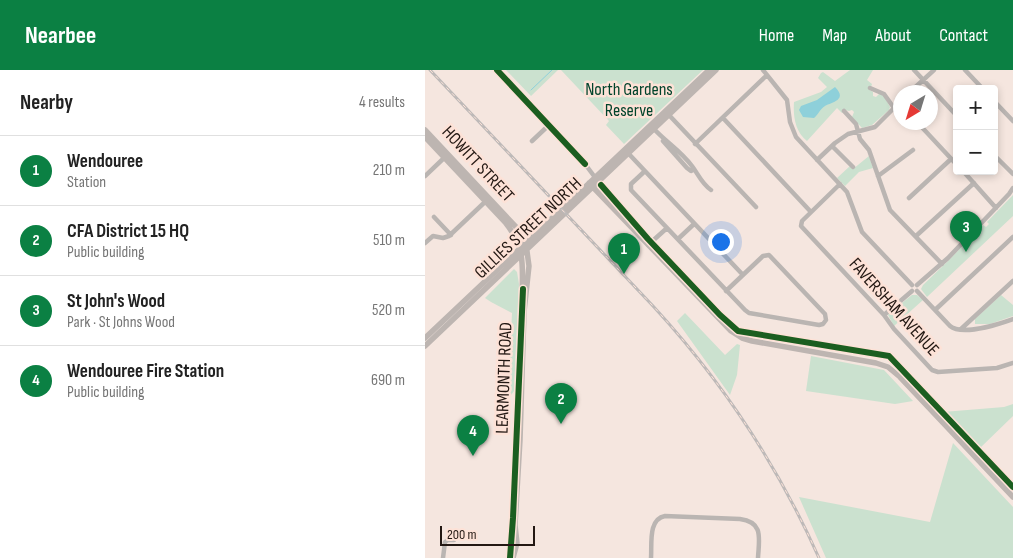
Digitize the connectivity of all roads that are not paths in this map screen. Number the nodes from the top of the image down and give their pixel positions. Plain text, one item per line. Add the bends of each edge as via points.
1 (497, 70) edge
2 (709, 70) edge
3 (717, 70) edge
4 (763, 70) edge
5 (914, 70) edge
6 (934, 70) edge
7 (965, 70) edge
8 (767, 75) junction
9 (923, 80) junction
10 (918, 85) edge
11 (979, 85) edge
12 (871, 88) dead end
13 (877, 90) junction
14 (875, 96) dead end
15 (998, 105) edge
16 (893, 106) edge
17 (893, 109) edge
18 (844, 111) dead end
19 (853, 111) dead end
20 (953, 112) edge
21 (667, 113) junction
22 (848, 115) junction
23 (723, 118) junction
24 (1013, 121) edge
25 (549, 125) junction
26 (425, 130) edge
27 (858, 130) junction
28 (925, 130) edge
29 (656, 131) junction
30 (425, 138) edge
31 (532, 141) dead end
32 (695, 144) junction
33 (832, 146) junction
34 (913, 150) dead end
35 (626, 155) junction
36 (444, 158) junction
37 (952, 159) joint
38 (998, 159) edge
39 (817, 160) junction
40 (585, 164) junction
41 (457, 167) junction
42 (853, 167) dead end
43 (601, 171) junction
44 (645, 171) junction
45 (1012, 174) edge
46 (967, 175) edge
47 (425, 176) edge
48 (878, 176) junction
49 (594, 182) junction
50 (974, 183) junction
51 (840, 184) junction
52 (711, 190) dead end
53 (1012, 192) edge
54 (909, 198) dead end
55 (488, 200) junction
56 (756, 207) dead end
57 (996, 208) junction
58 (811, 212) junction
59 (434, 218) dead end
60 (694, 224) junction
61 (667, 228) junction
62 (519, 230) junction
63 (537, 233) junction
64 (451, 235) junction
65 (916, 236) junction
66 (1013, 237) edge
67 (517, 240) junction
68 (536, 240) junction
69 (678, 240) junction
70 (425, 243) edge
71 (648, 245) junction
72 (524, 249) junction
73 (529, 259) junction
74 (512, 260) junction
75 (942, 264) junction
76 (523, 274) junction
77 (743, 275) junction
78 (1013, 281) edge
79 (915, 288) junction
80 (727, 291) junction
81 (935, 310) junction
82 (885, 315) junction
83 (974, 318) junction
84 (1013, 318) edge
85 (977, 328) junction
86 (961, 329) junction
87 (425, 338) edge
88 (425, 346) edge
89 (522, 349) junction
90 (1013, 363) edge
91 (1013, 497) edge
92 (454, 540) dead end
93 (443, 558) edge
94 (511, 558) edge
95 (651, 558) edge
96 (757, 558) edge

1 - 25 street
2 - 21 main road, GILLIES STREET NORTH
3 - 21 main road, GILLIES STREET NORTH
4 - 8 street
5 - 9 street
6 - 9 street
7 - 11 street
8 - 23 street
8 - 39 street via 787,100 795,134
9 - 10 street
9 - 20 street
12 - 13 street
13 - 14 street
13 - 16 street via 885,94
15 - 24 street
17 - 27 street via 875,127
18 - 22 street
19 - 22 street
21 - 29 main road, GILLIES STREET NORTH
21 - 32 street
21 - 43 main road, GILLIES STREET NORTH
22 - 27 street
23 - 32 street
23 - 58 street
25 - 31 street
25 - 40 street
26 - 41 main road, HOWITT STREET
27 - 33 street
27 - 48 street via 860,139 870,151
28 - 37 street
29 - 35 main road, GILLIES STREET NORTH
29 - 52 street
30 - 36 main road, HOWITT STREET
32 - 56 street
33 - 39 street
33 - 42 street
34 - 48 street
35 - 44 street
35 - 49 main road, GILLIES STREET NORTH
36 - 41 main road, HOWITT STREET
36 - 47 street
37 - 54 street
38 - 45 street
39 - 51 street
40 - 43 street
40 - 49 street
41 - 55 main road, HOWITT STREET
43 - 49 main road, GILLIES STREET NORTH
44 - 60 street
44 - 61 street via 630,188
46 - 50 street
48 - 65 street via 891,210
49 - 63 main road, GILLIES STREET NORTH
49 - 68 main road, GILLIES STREET NORTH
49 - 71 main road
50 - 57 street
50 - 65 street
51 - 58 street
51 - 79 street via 847,192 862,232
53 - 57 street
55 - 62 main road, HOWITT STREET
55 - 64 street
55 - 67 main road, HOWITT STREET
57 - 75 street
58 - 82 street, FAVERSHAM AVENUE via 801,224
59 - 64 street
60 - 69 street
60 - 77 street
61 - 69 street
61 - 71 street
62 - 63 main road
62 - 72 main road, HOWITT STREET
63 - 72 main road, GILLIES STREET NORTH
64 - 70 street via 444,238 433,236
65 - 75 street
66 - 81 street
67 - 72 main road, HOWITT STREET
67 - 74 main road
68 - 72 main road, GILLIES STREET NORTH
68 - 73 main road
69 - 80 street
71 - 91 main road via 737,335 766,344 876,363 893,371
72 - 73 main road, LEARMONTH ROAD
72 - 74 main road, GILLIES STREET NORTH
72 - 76 main road, LEARMONTH ROAD
73 - 89 main road, LEARMONTH ROAD
74 - 76 main road
74 - 87 main road, GILLIES STREET NORTH
74 - 88 main road, GILLIES STREET NORTH
75 - 79 street
76 - 89 main road, LEARMONTH ROAD
77 - 80 street
77 - 80 street via 769,255 825,314 826,321 819,325 749,313
78 - 83 street
79 - 81 street
79 - 82 street
81 - 86 street via 952,328
82 - 90 street, FAVERSHAM AVENUE via 895,331 936,372 997,368
83 - 85 street
83 - 86 street
84 - 85 street
85 - 86 street
89 - 94 main road, LEARMONTH ROAD via 517,543
92 - 93 street via 445,542
95 - 96 street via 654,524 657,518 665,516 751,522 759,532

